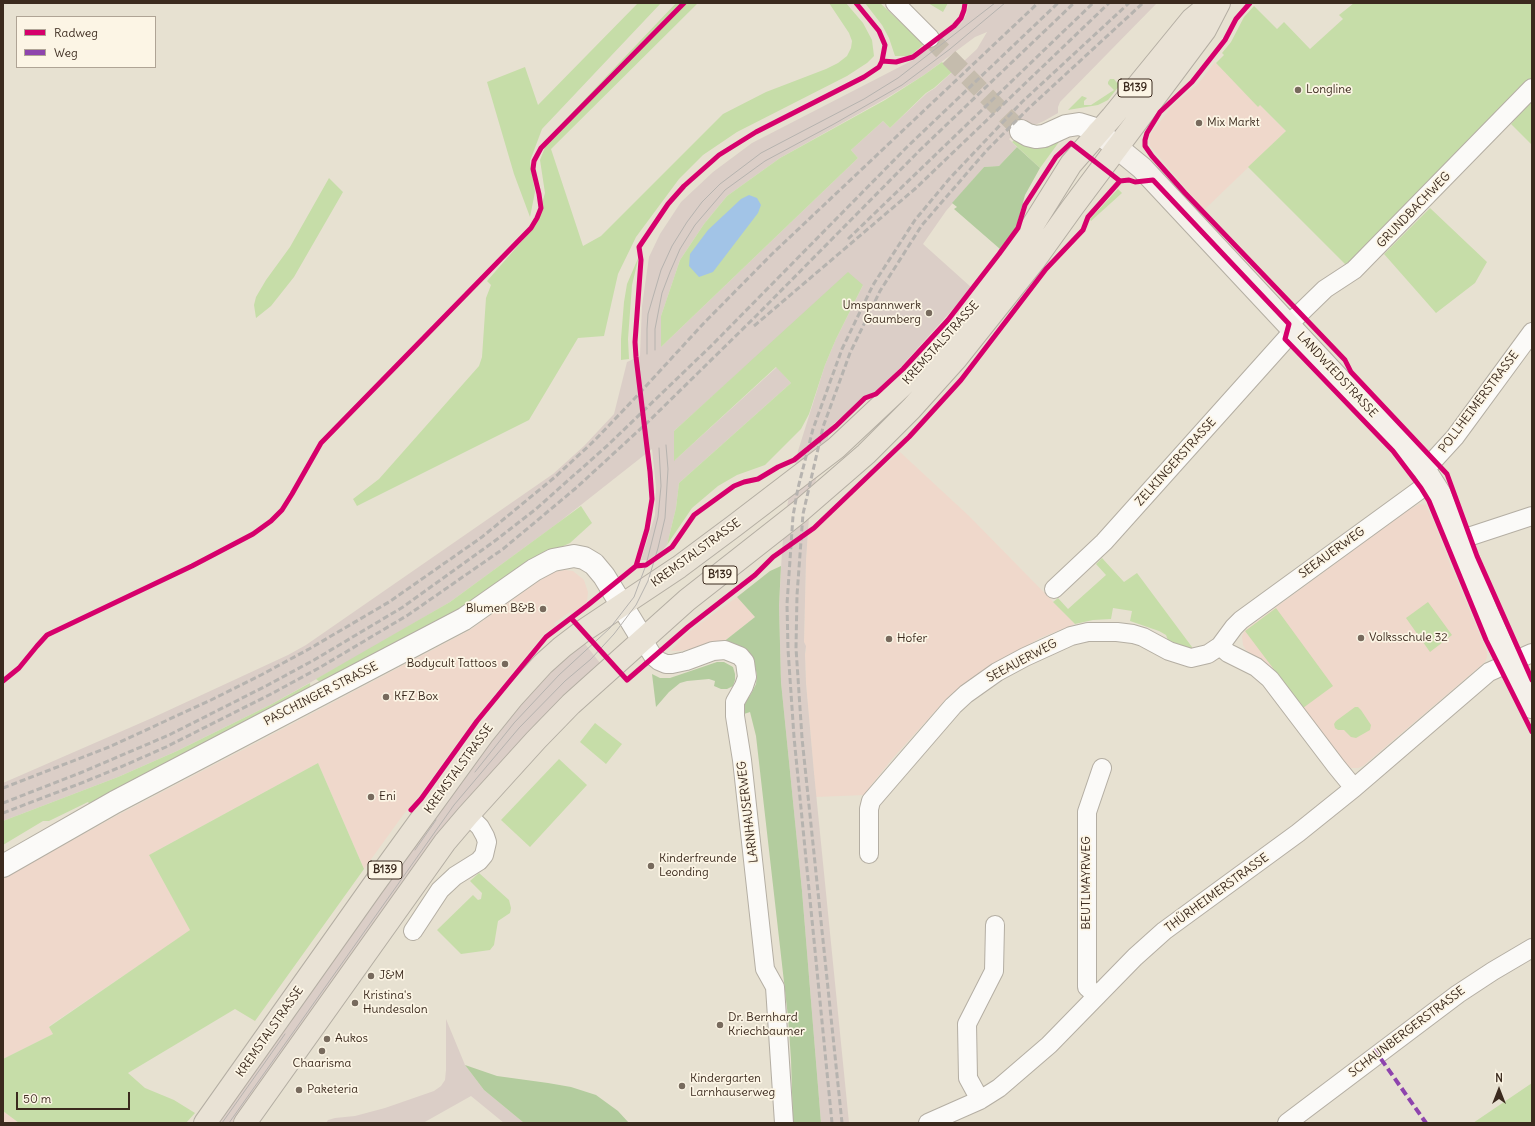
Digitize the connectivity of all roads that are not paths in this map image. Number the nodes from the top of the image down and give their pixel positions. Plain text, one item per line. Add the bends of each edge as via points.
1 (895, 3) edge
2 (1212, 3) edge
3 (1219, 3) edge
4 (930, 38) tunnel mouth
5 (1532, 88) edge
6 (1021, 131) tunnel mouth
7 (1098, 132) junction
8 (1117, 147) junction
9 (1292, 327) junction
10 (1532, 332) edge
11 (1428, 475) junction
12 (1532, 516) edge
13 (1459, 540) junction
14 (1054, 589) dead end
15 (622, 605) junction
16 (643, 640) junction
17 (1220, 646) junction
18 (1532, 653) edge
19 (1510, 663) junction
20 (1532, 707) edge
21 (1102, 768) dead end
22 (1354, 788) junction
23 (468, 815) junction
24 (869, 854) dead end
25 (3, 866) edge
26 (995, 925) dead end
27 (412, 931) dead end
28 (1532, 948) edge
29 (1096, 996) junction
30 (980, 1100) junction
31 (205, 1123) edge
32 (245, 1123) edge
33 (784, 1123) edge
34 (928, 1123) edge
35 (1287, 1123) edge

1 - 4 street
2 - 7 main road, KREMSTALSTRASSE / B139 via 1192,19
3 - 8 main road, KREMSTALSTRASSE / B139 via 1205,30
5 - 9 street, GRUNDBACHWEG via 1354,270 1325,289
6 - 7 street via 1036,137 1079,124
7 - 8 main road, LANDWIEDSTRASSE
7 - 15 main road, KREMSTALSTRASSE / B139 via 1071,164 1019,245 974,306 938,350 902,386 836,448 700,553
8 - 9 main road, LANDWIEDSTRASSE via 1142,168
8 - 16 main road, KREMSTALSTRASSE / B139 via 1014,287 956,359 911,409 841,476 687,600
9 - 11 main road, LANDWIEDSTRASSE
9 - 14 street, ZELKINGERSTRASSE via 1104,542
10 - 11 street, POLLHEIMERSTRASSE via 1455,437 1434,460
11 - 13 main road, LANDWIEDSTRASSE
11 - 17 street, SEEAUERWEG via 1333,552 1241,620
12 - 13 street
13 - 19 main road, LANDWIEDSTRASSE
15 - 16 street, LARNHAUSERWEG
15 - 25 street, PASCHINGER STRASSE via 594,564 574,556 553,560 534,570 464,619 115,802
15 - 31 main road, KREMSTALSTRASSE / B139 via 583,631 543,664 483,734
16 - 23 main road, KREMSTALSTRASSE / B139 via 546,729
16 - 33 street, LARNHAUSERWEG via 653,656 666,664 725,650 740,656 745,662 747,677 735,702 735,716 765,969 775,987
17 - 22 street via 1228,653 1256,667 1270,679
17 - 24 street, SEEAUERWEG via 1208,654 1191,658 1176,654 1133,634 1088,632 1054,643 997,672 953,706 871,801
18 - 19 street
19 - 20 main road, LANDWIEDSTRASSE
19 - 22 street, THÜRHEIMERSTRASSE via 1489,672
21 - 29 street, BEUTLMAYRWEG via 1087,812 1087,987
22 - 29 street, THÜRHEIMERSTRASSE via 1269,855 1164,931 1134,956
23 - 27 street via 486,836 484,855 440,890
23 - 32 main road, KREMSTALSTRASSE / B139 via 445,842
26 - 30 street via 994,972 967,1024 968,1078
28 - 35 street, SCHAUNBERGERSTRASSE via 1458,994
29 - 30 street, THÜRHEIMERSTRASSE via 1049,1045 999,1088
30 - 34 street, THÜRHEIMERSTRASSE

